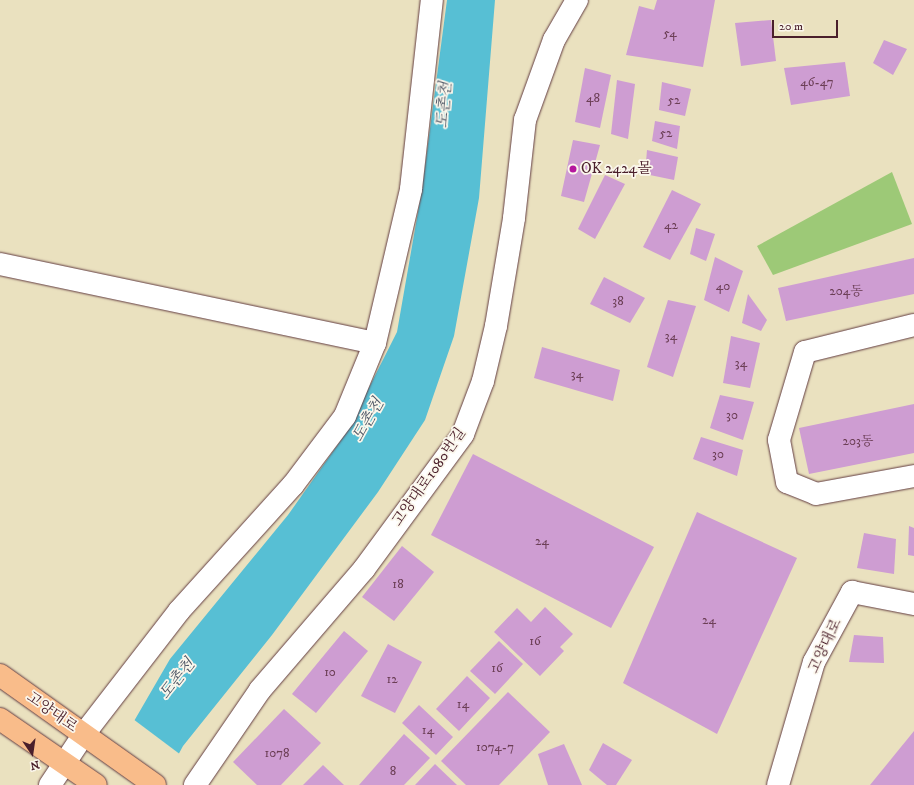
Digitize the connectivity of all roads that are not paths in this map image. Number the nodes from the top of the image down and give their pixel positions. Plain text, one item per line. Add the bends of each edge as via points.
1 (432, 0) edge
2 (577, 0) edge
3 (0, 264) edge
4 (914, 325) edge
5 (376, 343) junction
6 (914, 476) edge
7 (914, 604) edge
8 (0, 675) edge
9 (0, 719) edge
10 (84, 734) junction
11 (64, 764) junction
12 (92, 782) edge
13 (50, 785) edge
14 (155, 785) edge
15 (195, 785) edge
16 (778, 785) edge

1 - 5 street via 411,189
2 - 15 street, 고양대로1080번길 via 554,40 525,120 514,218 496,326 483,381 462,434 364,568 260,690
3 - 5 street
4 - 6 street via 805,352 779,440 787,482 816,494
5 - 10 street via 345,416 293,485 179,611
7 - 16 street, 고양대로 via 852,592 814,662
8 - 10 main road, 고양대로
9 - 11 main road
10 - 11 street
10 - 14 main road, 고양대로
11 - 12 main road
11 - 13 street

